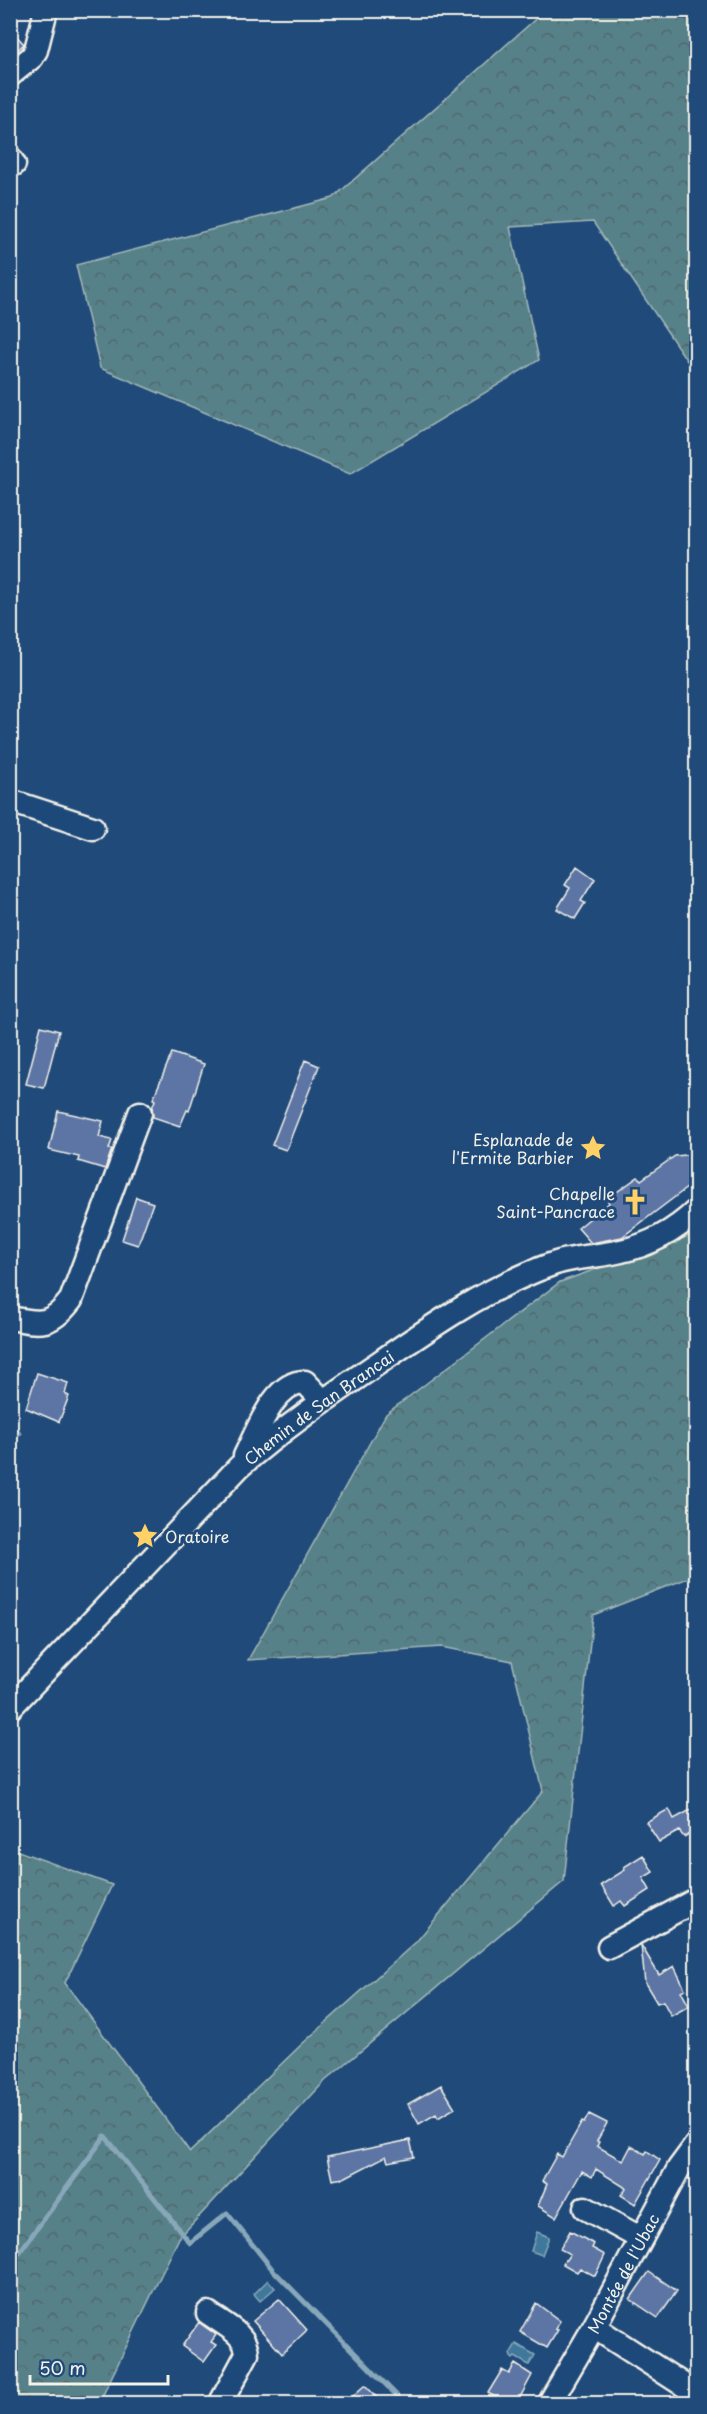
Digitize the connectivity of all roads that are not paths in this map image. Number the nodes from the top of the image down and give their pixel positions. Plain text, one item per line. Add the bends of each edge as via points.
1 (46, 10) edge
2 (10, 75) edge
3 (10, 801) edge
4 (93, 828) dead end
5 (140, 1113) dead end
6 (696, 1211) edge
7 (10, 1318) edge
8 (323, 1401) junction
9 (239, 1467) junction
10 (10, 1708) edge
11 (696, 1900) edge
12 (609, 1947) dead end
13 (696, 2145) edge
14 (585, 2208) dead end
15 (640, 2238) junction
16 (208, 2313) dead end
17 (594, 2327) junction
18 (696, 2393) edge
19 (220, 2403) edge
20 (549, 2403) edge

1 - 2 street via 36,50
3 - 4 street
5 - 7 street via 71,1300 48,1321
6 - 8 street, Chemin de San Brancai via 670,1232 646,1244 549,1265 465,1305
8 - 9 street, Chemin de San Brancai
8 - 9 street via 305,1382 285,1387
9 - 10 street, Chemin de San Brancai
11 - 12 street
13 - 15 street, Montée de l'Ubac
14 - 15 street
15 - 17 street, Montée de l'Ubac
16 - 19 street via 243,2338 247,2346 247,2354
17 - 18 street
17 - 20 street, Montée de l'Ubac

